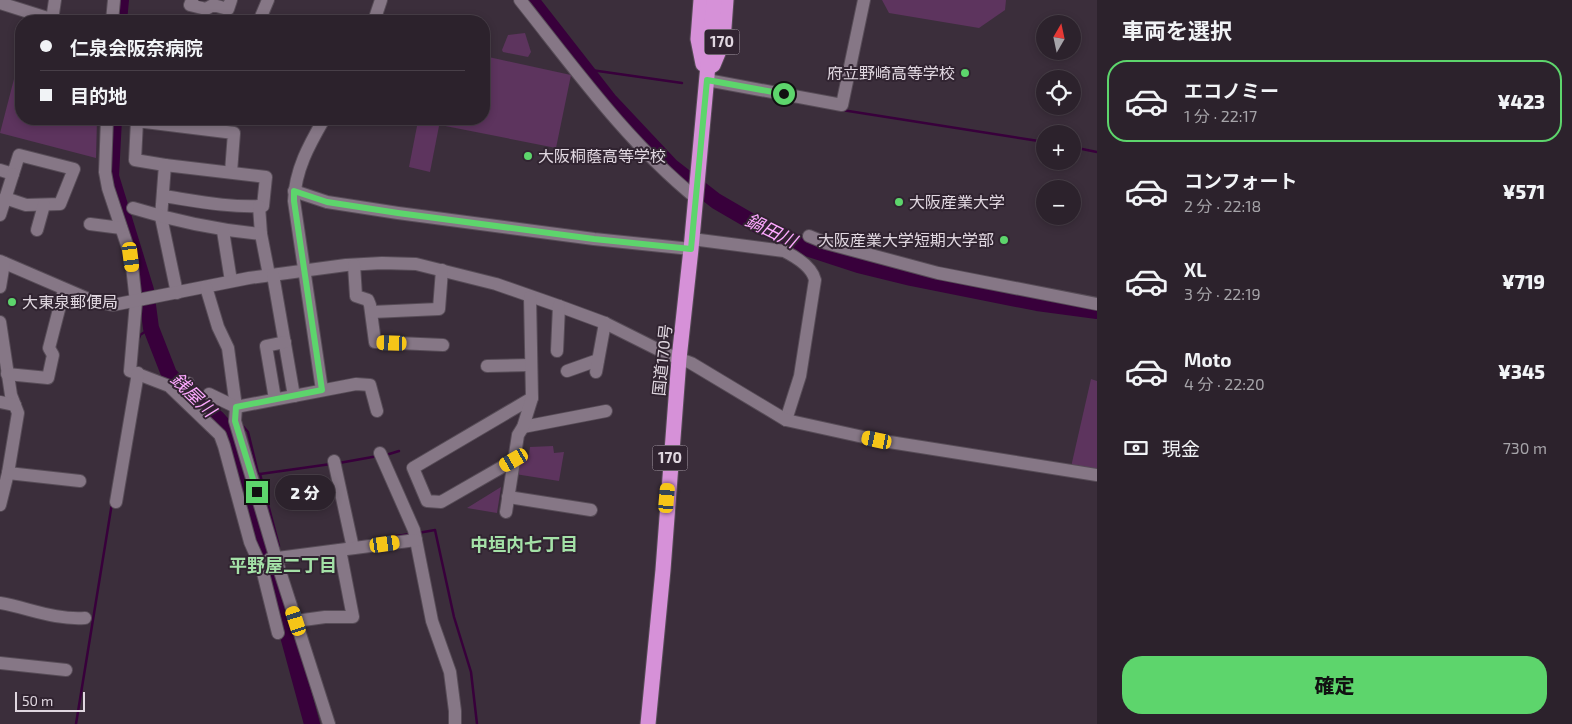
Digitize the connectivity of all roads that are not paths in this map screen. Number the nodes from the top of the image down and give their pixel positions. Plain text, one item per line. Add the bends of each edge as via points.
1 (55, 0) edge
2 (114, 0) edge
3 (192, 0) edge
4 (231, 0) edge
5 (268, 0) edge
6 (381, 0) edge
7 (520, 0) edge
8 (701, 0) edge
9 (714, 0) edge
10 (726, 0) edge
11 (864, 0) edge
12 (0, 3) edge
13 (29, 6) edge
14 (44, 15) edge
15 (54, 15) edge
16 (113, 15) edge
17 (262, 15) edge
18 (376, 15) edge
19 (707, 80) junction
20 (107, 125) edge
21 (137, 125) edge
22 (163, 125) edge
23 (321, 125) edge
24 (165, 164) junction
25 (0, 170) edge
26 (231, 172) junction
27 (13, 174) junction
28 (696, 189) junction
29 (294, 191) junction
30 (163, 196) junction
31 (5, 198) junction
32 (44, 204) junction
33 (260, 206) junction
34 (133, 208) dead end
35 (0, 215) edge
36 (161, 217) junction
37 (90, 224) dead end
38 (121, 228) junction
39 (37, 230) dead end
40 (223, 230) junction
41 (261, 234) junction
42 (809, 236) dead end
43 (692, 244) junction
44 (2, 262) edge
45 (354, 265) junction
46 (442, 270) junction
47 (305, 271) junction
48 (271, 275) junction
49 (230, 281) junction
50 (0, 287) edge
51 (206, 287) junction
52 (64, 290) junction
53 (177, 293) junction
54 (530, 296) junction
55 (136, 302) junction
56 (1097, 304) edge
57 (559, 306) junction
58 (372, 312) junction
59 (0, 322) edge
60 (604, 323) junction
61 (285, 342) junction
62 (443, 345) dead end
63 (1, 346) edge
64 (557, 351) dead end
65 (679, 359) junction
66 (531, 365) junction
67 (487, 366) dead end
68 (567, 371) dead end
69 (135, 372) junction
70 (7, 374) junction
71 (188, 383) dead end
72 (322, 390) junction
73 (176, 391) junction
74 (209, 394) dead end
75 (294, 396) junction
76 (532, 398) junction
77 (275, 399) junction
78 (0, 402) edge
79 (15, 405) junction
80 (377, 411) dead end
81 (606, 411) dead end
82 (236, 414) junction
83 (786, 420) junction
84 (523, 427) junction
85 (382, 456) dead end
86 (514, 460) junction
87 (334, 464) dead end
88 (8, 473) junction
89 (1097, 474) edge
90 (80, 481) dead end
91 (508, 497) junction
92 (116, 502) dead end
93 (0, 505) edge
94 (591, 510) dead end
95 (506, 512) dead end
96 (415, 535) junction
97 (352, 544) junction
98 (340, 550) junction
99 (276, 558) junction
100 (258, 559) junction
101 (0, 603) edge
102 (84, 618) dead end
103 (296, 621) junction
104 (278, 633) dead end
105 (0, 663) edge
106 (66, 670) dead end
107 (329, 724) edge
108 (455, 724) edge
109 (648, 724) edge

1 - 15 street
2 - 16 street
3 - 4 street via 190,5 228,9
5 - 17 street
6 - 18 street
7 - 28 street via 606,110 668,174
8 - 19 highway, 170 via 698,39
9 - 19 highway, 国道170号 / 170
10 - 19 highway, 170 via 722,41
11 - 19 street via 842,104
12 - 13 street
13 - 14 street
19 - 28 highway, 国道170号 / 170
20 - 38 street via 105,172
21 - 24 street via 134,160
22 - 26 street via 234,133
23 - 29 street via 306,151
24 - 26 street
24 - 30 street
25 - 27 street
26 - 33 street via 266,178 263,206
27 - 31 street
27 - 32 street via 20,156 74,169 60,204
28 - 43 highway, 国道170号 / 170
29 - 43 street via 327,202 389,212 594,239
29 - 47 street
30 - 33 street
30 - 36 street
31 - 32 street via 26,205
31 - 35 street
32 - 39 street
33 - 41 street
34 - 36 street
36 - 40 street
36 - 53 street
37 - 38 street
38 - 55 street via 131,257
40 - 41 street
40 - 49 street
41 - 48 street
42 - 56 street via 938,273
43 - 65 highway, 国道170号 / 170
43 - 83 street via 784,251 813,273 815,280 800,376
44 - 50 street
44 - 52 street
45 - 46 street via 382,262 416,264
45 - 47 street
45 - 58 street via 356,296 368,300
46 - 54 street
46 - 58 street via 439,309
47 - 48 street
47 - 72 street
48 - 49 street
48 - 61 street
49 - 51 street
51 - 53 street
51 - 82 street via 228,348
52 - 55 street via 93,302 113,305
52 - 70 street via 50,348 53,354 48,378
53 - 55 street
54 - 57 street
54 - 66 street
55 - 69 street
57 - 60 street
57 - 64 street
58 - 62 street via 375,342
59 - 63 street
60 - 65 street
60 - 68 street via 597,366
61 - 75 street
61 - 77 street via 266,346
63 - 70 street
65 - 83 street
65 - 109 highway, 国道170号 / 170
66 - 67 street
66 - 76 street
69 - 73 street
69 - 92 street
70 - 79 street
71 - 73 street
72 - 75 street
72 - 80 street via 370,385
73 - 100 street via 220,435 250,542
74 - 82 street
75 - 77 street
76 - 84 street
76 - 86 street via 414,468 427,501 441,502
77 - 82 street
78 - 79 street
79 - 88 street via 18,413
81 - 84 street
82 - 99 street
83 - 89 street via 877,440
84 - 86 street via 518,435
85 - 96 street
86 - 91 street
87 - 97 street
88 - 90 street
88 - 93 street
91 - 94 street
91 - 95 street
96 - 97 street
96 - 108 street via 432,621 450,672
97 - 98 street
98 - 99 street
98 - 103 street via 353,617
99 - 100 street
99 - 103 street
100 - 104 street
101 - 102 street via 70,619
103 - 107 street
105 - 106 street

